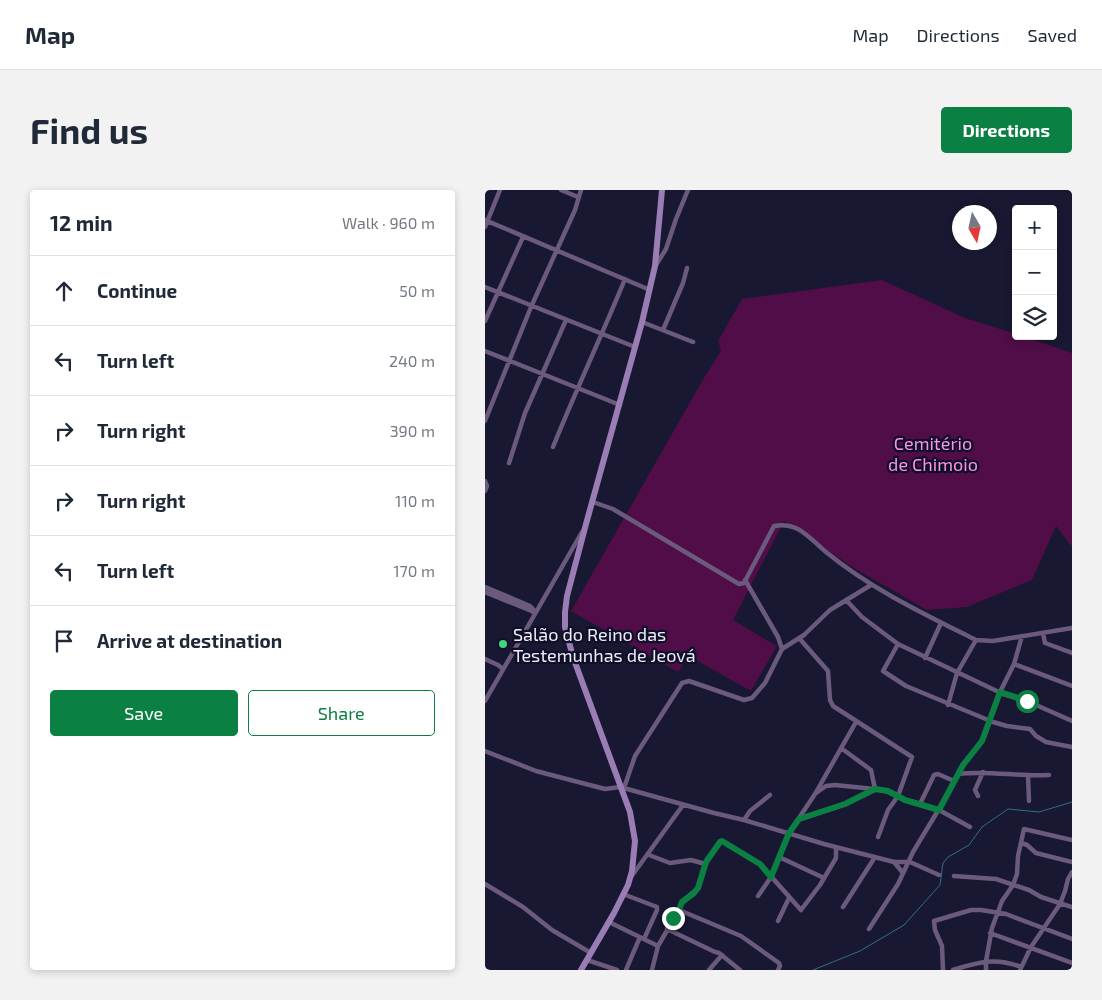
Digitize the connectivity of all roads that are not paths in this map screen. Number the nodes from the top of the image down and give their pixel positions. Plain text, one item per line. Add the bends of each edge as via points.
1 (500, 190) edge
2 (561, 190) edge
3 (581, 190) edge
4 (662, 190) edge
5 (689, 190) edge
6 (578, 197) junction
7 (486, 221) edge
8 (485, 227) edge
9 (523, 236) junction
10 (557, 251) junction
11 (655, 266) junction
12 (687, 268) dead end
13 (625, 279) junction
14 (485, 287) edge
15 (650, 290) junction
16 (498, 292) junction
17 (531, 307) junction
18 (566, 320) junction
19 (485, 321) edge
20 (642, 322) junction
21 (663, 330) junction
22 (603, 334) junction
23 (693, 342) dead end
24 (635, 347) junction
25 (485, 351) edge
26 (508, 361) junction
27 (543, 374) junction
28 (577, 388) junction
29 (620, 405) junction
30 (485, 421) edge
31 (553, 446) dead end
32 (509, 463) dead end
33 (485, 481) edge
34 (485, 491) edge
35 (593, 502) junction
36 (586, 524) junction
37 (745, 580) junction
38 (871, 585) junction
39 (485, 587) edge
40 (485, 592) edge
41 (846, 600) junction
42 (534, 612) junction
43 (941, 623) junction
44 (1072, 628) edge
45 (1043, 633) junction
46 (1022, 636) junction
47 (799, 638) junction
48 (975, 640) junction
49 (898, 644) junction
50 (782, 649) junction
51 (1072, 653) edge
52 (925, 658) junction
53 (485, 659) edge
54 (1014, 664) junction
55 (503, 669) junction
56 (957, 673) junction
57 (1072, 686) edge
58 (1000, 692) junction
59 (487, 693) edge
60 (485, 701) edge
61 (948, 704) junction
62 (991, 720) junction
63 (1072, 720) edge
64 (856, 722) junction
65 (1072, 747) edge
66 (841, 748) junction
67 (485, 751) edge
68 (983, 772) junction
69 (958, 774) junction
70 (1028, 776) junction
71 (1049, 776) dead end
72 (954, 781) junction
73 (622, 787) junction
74 (875, 789) junction
75 (815, 794) junction
76 (770, 795) dead end
77 (898, 796) junction
78 (978, 796) dead end
79 (1029, 801) dead end
80 (920, 804) junction
81 (683, 805) junction
82 (939, 810) junction
83 (799, 819) junction
84 (745, 820) junction
85 (970, 827) dead end
86 (789, 833) junction
87 (878, 837) dead end
88 (1072, 840) edge
89 (1021, 843) junction
90 (837, 847) junction
91 (649, 855) junction
92 (779, 857) junction
93 (875, 857) junction
94 (894, 862) junction
95 (909, 862) junction
96 (1072, 862) edge
97 (705, 864) junction
98 (1072, 872) edge
99 (903, 873) junction
100 (939, 875) dead end
101 (954, 876) dead end
102 (771, 877) junction
103 (824, 878) junction
104 (630, 879) junction
105 (485, 884) edge
106 (1013, 886) junction
107 (623, 894) junction
108 (758, 896) dead end
109 (789, 898) junction
110 (1060, 904) junction
111 (843, 907) dead end
112 (1072, 907) edge
113 (679, 910) junction
114 (997, 913) junction
115 (778, 921) dead end
116 (609, 922) junction
117 (1043, 928) junction
118 (667, 929) junction
119 (869, 929) dead end
120 (991, 933) junction
121 (642, 938) junction
122 (1072, 939) edge
123 (658, 946) junction
124 (1031, 947) junction
125 (591, 953) junction
126 (722, 955) junction
127 (587, 960) junction
128 (986, 961) junction
129 (1072, 964) edge
130 (1021, 968) edge
131 (957, 969) edge
132 (581, 970) edge
133 (617, 970) edge
134 (626, 970) edge
135 (652, 970) edge
136 (709, 970) edge
137 (740, 970) edge
138 (778, 970) edge
139 (943, 970) edge
140 (986, 970) edge
141 (1070, 970) edge

1 - 7 street
2 - 6 street
3 - 6 street
4 - 11 street
5 - 11 street via 666,249
6 - 10 street
7 - 8 street
7 - 9 street
9 - 10 street
9 - 16 street
10 - 13 street
10 - 17 street
11 - 15 street
12 - 21 street
13 - 15 street
13 - 22 street
14 - 16 street
15 - 20 street
16 - 17 street
16 - 19 street
17 - 18 street
17 - 26 street
18 - 22 street
18 - 27 street
20 - 21 street
20 - 24 street
21 - 23 street
22 - 24 street
22 - 28 street
24 - 29 street
25 - 26 street
26 - 27 street
26 - 30 street
27 - 28 street
27 - 32 street via 525,413
28 - 29 street
28 - 31 street
29 - 35 street
33 - 34 street
35 - 36 street
35 - 37 street via 613,508 739,584
36 - 42 street
36 - 73 street via 567,596 565,627 573,657
37 - 38 street via 774,526 786,524 799,529
37 - 50 street
38 - 41 street
38 - 43 street
39 - 42 street via 530,606
40 - 42 street
41 - 47 street
41 - 49 street
42 - 55 street
43 - 48 street
43 - 52 street
44 - 45 street
45 - 46 street
45 - 51 street via 1045,643
46 - 48 street via 993,641
46 - 54 street
47 - 50 street
47 - 64 street via 828,670 831,704
48 - 56 street
49 - 52 street
49 - 61 street via 883,672 901,684
50 - 73 street via 765,682 748,700 689,681 682,683 635,756
52 - 56 street
53 - 55 street
54 - 57 street
54 - 58 street
55 - 59 street
56 - 58 street
56 - 61 street
58 - 62 street
58 - 63 street
59 - 60 street
61 - 62 street
62 - 65 street via 1030,729 1035,736 1051,744
62 - 69 street via 982,741
64 - 66 street
64 - 77 street via 912,757
66 - 74 street via 871,770
66 - 75 street
67 - 73 street via 535,771 605,788
68 - 69 street
68 - 70 street
68 - 78 street via 975,790
69 - 72 street
70 - 71 street
70 - 79 street
72 - 80 street via 936,774
72 - 82 street
73 - 81 street
73 - 104 street via 635,841
74 - 75 street via 830,786
74 - 77 street
74 - 83 street via 845,804
75 - 83 street
76 - 84 street via 750,811
77 - 80 street
77 - 87 street via 887,810
80 - 82 street
81 - 84 street
81 - 91 street
82 - 85 street
82 - 95 street
83 - 86 street
84 - 86 street
86 - 90 street
86 - 92 street
88 - 89 street via 1025,828
89 - 96 street via 1036,852
89 - 106 street via 1019,868
90 - 93 street
90 - 103 street via 836,858
91 - 97 street via 669,863 691,860
91 - 104 street
92 - 102 street
92 - 103 street
93 - 94 street
93 - 111 street
94 - 95 street
94 - 99 street
95 - 99 street
95 - 100 street
97 - 102 street via 722,841 760,864
97 - 113 street via 698,888 682,902
98 - 110 street
99 - 119 street
101 - 106 street via 996,879
102 - 108 street
102 - 109 street
103 - 109 street via 802,909
104 - 107 street
105 - 125 street
106 - 110 street
106 - 114 street
107 - 116 street
107 - 121 street via 657,907
109 - 115 street
110 - 112 street
110 - 117 street
113 - 118 street
113 - 138 street via 741,936 779,963
114 - 117 street
114 - 120 street
114 - 139 street via 977,910 935,920 933,924 942,946
116 - 121 street
116 - 125 street
117 - 122 street
117 - 124 street
118 - 123 street
118 - 126 street
120 - 124 street
120 - 128 street
121 - 123 street
121 - 134 street
123 - 135 street
124 - 129 street
124 - 130 street
125 - 127 street
126 - 136 street
126 - 137 street
127 - 132 street
127 - 133 street
128 - 130 street via 1001,961
128 - 131 street
128 - 140 street
129 - 141 street

